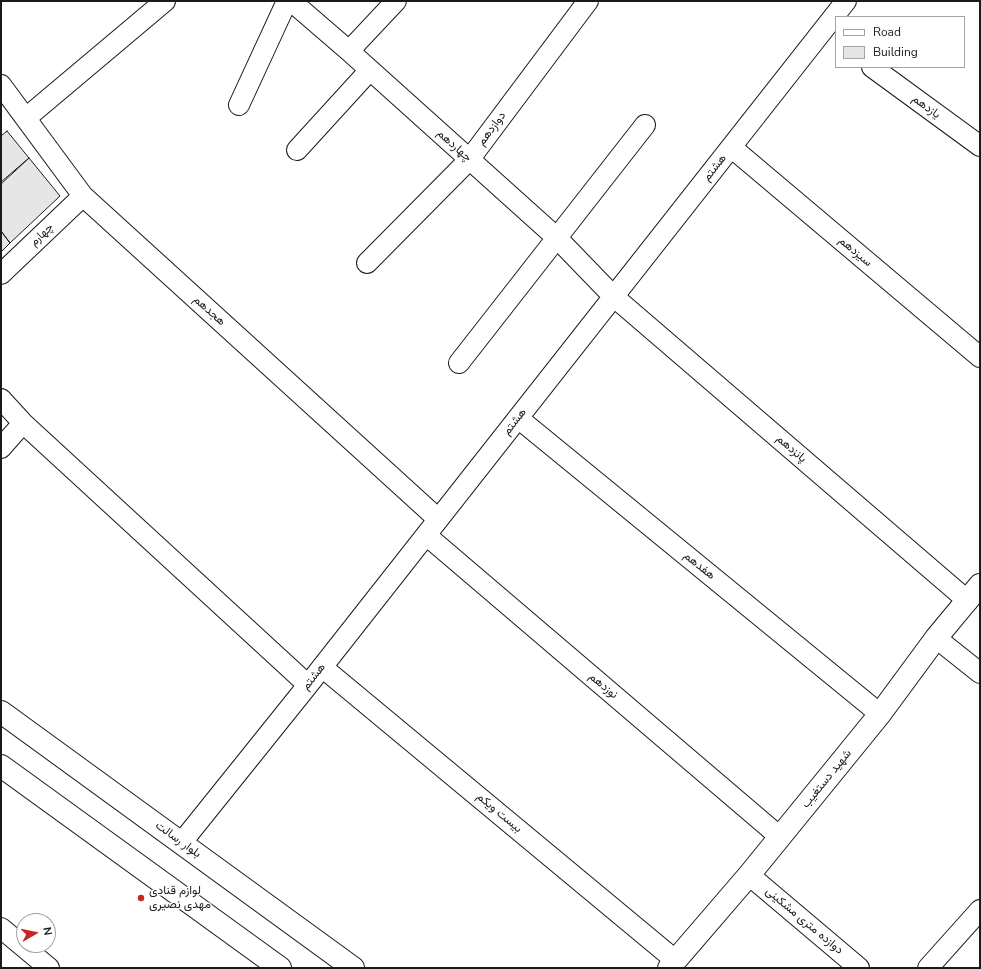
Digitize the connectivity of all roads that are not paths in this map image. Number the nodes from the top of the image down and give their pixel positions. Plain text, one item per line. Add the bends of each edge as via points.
1 (165, 1) edge
2 (287, 1) edge
3 (291, 1) edge
4 (396, 1) edge
5 (588, 1) edge
6 (846, 1) edge
7 (838, 16) edge
8 (835, 23) edge
9 (829, 35) edge
10 (349, 50) junction
11 (873, 68) edge
12 (370, 70) junction
13 (1, 85) edge
14 (239, 105) dead end
15 (26, 118) junction
16 (645, 125) dead end
17 (980, 146) edge
18 (731, 147) junction
19 (297, 150) dead end
20 (469, 160) junction
21 (82, 196) junction
22 (556, 238) junction
23 (366, 262) dead end
24 (1, 274) edge
25 (613, 296) junction
26 (980, 357) edge
27 (459, 363) dead end
28 (1, 399) edge
29 (518, 418) junction
30 (23, 424) junction
31 (1, 448) edge
32 (438, 519) junction
33 (426, 535) junction
34 (974, 593) edge
35 (936, 638) junction
36 (322, 666) junction
37 (980, 673) edge
38 (308, 685) junction
39 (1, 712) edge
40 (880, 714) junction
41 (1, 766) edge
42 (780, 837) junction
43 (182, 842) junction
44 (749, 875) junction
45 (980, 910) edge
46 (1, 928) edge
47 (672, 964) edge
48 (49, 968) edge
49 (280, 968) edge
50 (354, 968) edge
51 (859, 968) edge
52 (928, 968) edge

1 - 15 street
2 - 14 street
3 - 10 street, چهاردهم
4 - 10 street
5 - 20 street, دوازدهم
6 - 7 street, هشتم
8 - 9 street, هشتم
9 - 18 street, هشتم
10 - 12 street, چهاردهم
11 - 17 street, یازدهم
12 - 19 street
12 - 20 street, چهاردهم
13 - 15 street, هجدهم
15 - 21 street, هجدهم
16 - 22 street
18 - 25 street, هشتم
18 - 26 street, سیزدهم
20 - 22 street, چهاردهم
20 - 23 street, دوازدهم
21 - 24 street, چهارم
21 - 32 street, هجدهم
22 - 25 street, چهاردهم
22 - 27 street
25 - 29 street, هشتم
25 - 34 street, پانزدهم
28 - 30 street
29 - 32 street, هشتم
29 - 40 street, هفدهم
30 - 31 street
30 - 38 street
32 - 33 street, هشتم
33 - 36 street, هشتم
33 - 42 street, نوزدهم
34 - 35 main road, شهید دستغیب
35 - 37 street
35 - 40 main road, شهید دستغیب
36 - 38 street, هشتم
36 - 47 street, بیست ویکم
38 - 43 street, هشتم
39 - 43 main road, بلوار رسالت
40 - 42 main road, شهید دستغیب
41 - 49 main road
42 - 44 main road, شهید دستغیب
43 - 50 main road, بلوار رسالت
44 - 47 main road, شهید دستغیب
44 - 51 street, دوازده متری مشکینی
45 - 52 street
46 - 48 street

